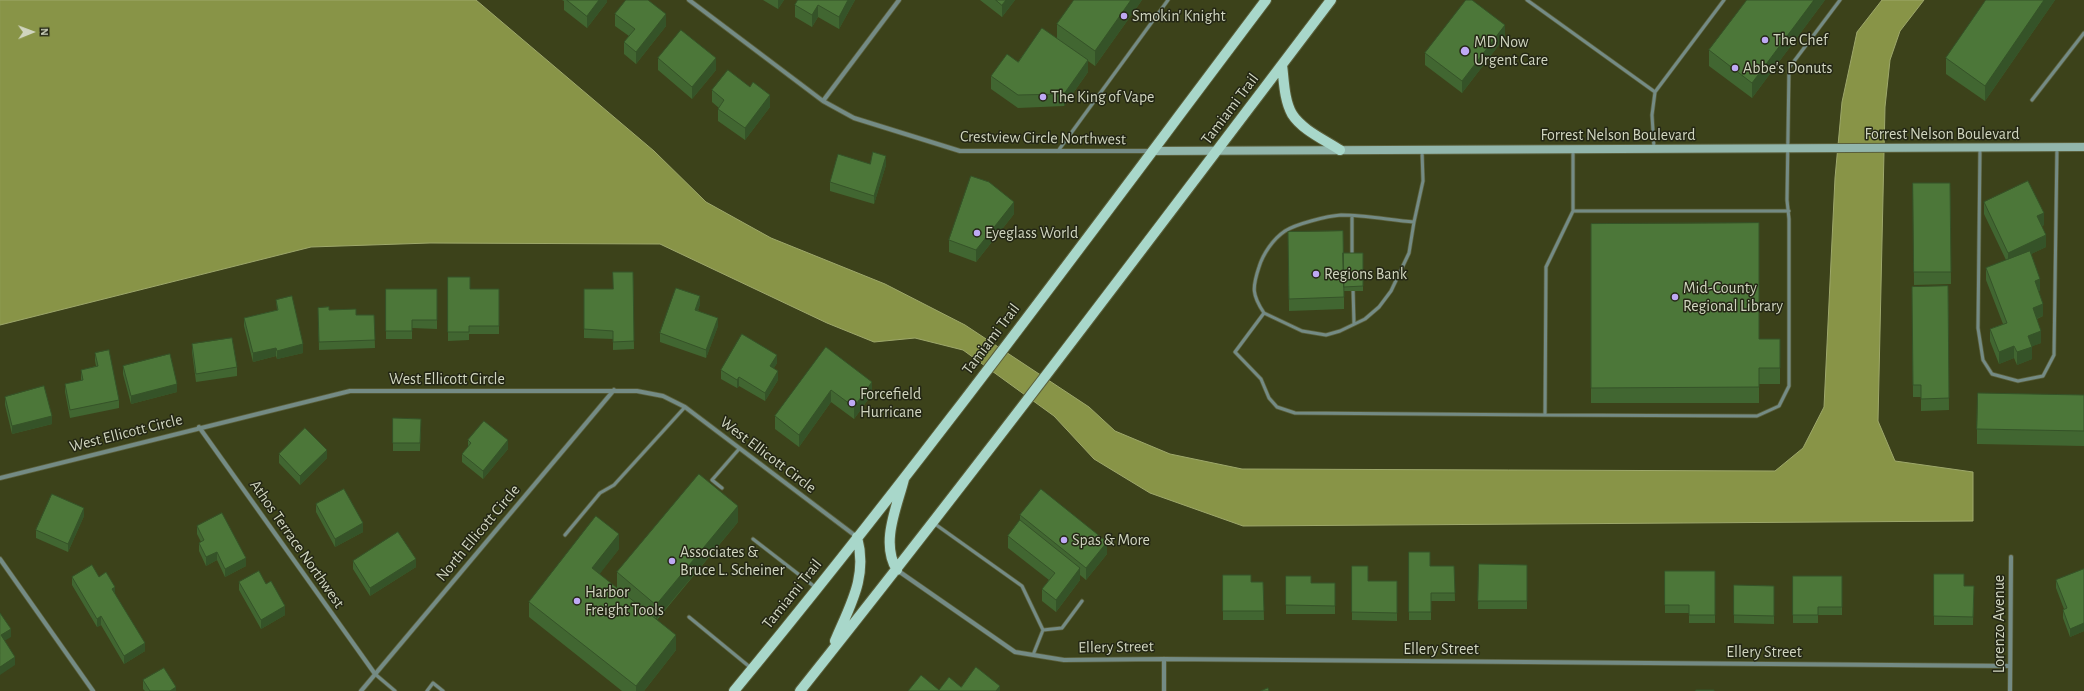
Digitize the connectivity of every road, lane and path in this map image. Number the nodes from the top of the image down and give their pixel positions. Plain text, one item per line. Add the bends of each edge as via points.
1 (689, 0) edge
2 (899, 0) edge
3 (1168, 0) edge
4 (1266, 0) edge
5 (1331, 0) edge
6 (1527, 0) edge
7 (1724, 0) edge
8 (1840, 0) edge
9 (2084, 33) edge
10 (1282, 64) junction
11 (1655, 92) junction
12 (2032, 100) dead end
13 (823, 101) junction
14 (2057, 147) junction
15 (2084, 147) edge
16 (1788, 148) junction
17 (1980, 148) junction
18 (1573, 149) junction
19 (1654, 149) junction
20 (1217, 150) junction
21 (1340, 150) junction
22 (1422, 150) junction
23 (1058, 151) junction
24 (1152, 151) junction
25 (1573, 211) junction
26 (1789, 211) junction
27 (1352, 216) junction
28 (1414, 222) junction
29 (1352, 264) edge
30 (1353, 284) edge
31 (1264, 313) junction
32 (1354, 324) junction
33 (614, 390) junction
34 (685, 407) junction
35 (1545, 415) junction
36 (200, 427) junction
37 (739, 449) junction
38 (906, 475) junction
39 (0, 478) edge
40 (722, 488) dead end
41 (934, 523) junction
42 (564, 535) dead end
43 (857, 538) junction
44 (753, 539) dead end
45 (2011, 557) dead end
46 (0, 559) edge
47 (897, 570) junction
48 (817, 588) junction
49 (1082, 600) dead end
50 (689, 617) dead end
51 (1043, 630) junction
52 (831, 652) junction
53 (1033, 655) junction
54 (1164, 659) junction
55 (2010, 666) junction
56 (752, 668) junction
57 (375, 674) junction
58 (94, 691) edge
59 (361, 691) edge
60 (395, 691) edge
61 (427, 691) edge
62 (443, 691) edge
63 (734, 691) edge
64 (800, 691) edge
65 (1164, 691) edge
66 (2010, 691) edge

1 - 13 street, Crestview Circle Northwest
2 - 13 street
3 - 23 lane
4 - 24 main road, Tamiami Trail
5 - 10 main road, Tamiami Trail
6 - 11 lane
7 - 11 lane
8 - 16 lane via 1789,68
9 - 12 lane
10 - 20 main road, Tamiami Trail
10 - 21 main road via 1292,114 1307,129
11 - 19 lane via 1652,115
13 - 23 street, Crestview Circle Northwest via 854,118 960,151
14 - 15 street, Forrest Nelson Boulevard
14 - 17 street, Forrest Nelson Boulevard
14 - 17 lane via 2054,355 2043,376 2018,381 1992,374 1983,360 1978,328
16 - 17 street, Forrest Nelson Boulevard
16 - 19 street, Forrest Nelson Boulevard
16 - 26 lane
18 - 19 street, Forrest Nelson Boulevard
18 - 22 street, Forrest Nelson Boulevard
18 - 25 lane
20 - 21 street, Forrest Nelson Boulevard
20 - 24 street, Forrest Nelson Boulevard
20 - 41 main road, Tamiami Trail
21 - 22 street, Forrest Nelson Boulevard
22 - 28 lane via 1423,182
23 - 24 street, Crestview Circle Northwest
24 - 38 main road, Tamiami Trail
25 - 26 lane
25 - 35 lane via 1546,267
26 - 35 lane via 1789,386 1779,406 1757,416
27 - 28 lane
27 - 29 lane
27 - 31 lane via 1340,215 1316,220 1286,231 1274,242 1262,258 1254,282 1255,300
28 - 32 lane via 1409,253 1391,291 1379,307 1365,319
30 - 32 lane
31 - 32 lane via 1302,331 1326,335
31 - 35 lane via 1235,352 1261,378 1269,398 1277,407 1295,413
33 - 34 street, West Ellicott Circle via 663,396
33 - 36 street, West Ellicott Circle via 350,391
33 - 57 street, North Ellicott Circle
34 - 37 street, West Ellicott Circle
34 - 42 lane via 614,485 600,493
36 - 39 street, West Ellicott Circle
36 - 57 street, Athos Terrace Northwest
37 - 40 lane via 712,480
37 - 43 street, West Ellicott Circle
38 - 43 main road, Tamiami Trail
38 - 47 main road via 890,533 889,549
41 - 47 main road, Tamiami Trail
41 - 51 lane via 1022,586
43 - 48 main road, Tamiami Trail
43 - 52 main road via 862,568 857,588
44 - 48 lane
45 - 55 street, Lorenzo Avenue
46 - 58 street
47 - 52 main road, Tamiami Trail
47 - 53 street, Ellery Street via 1015,652
48 - 56 main road, Tamiami Trail
49 - 51 lane via 1062,628
50 - 56 lane
51 - 53 lane
52 - 64 main road, Tamiami Trail
53 - 54 street, Ellery Street via 1064,660
54 - 55 street, Ellery Street
54 - 65 street
55 - 66 street, Lorenzo Avenue
56 - 63 main road, Tamiami Trail
57 - 59 street, North Ellicott Circle
57 - 60 lane
61 - 62 lane via 433,683

